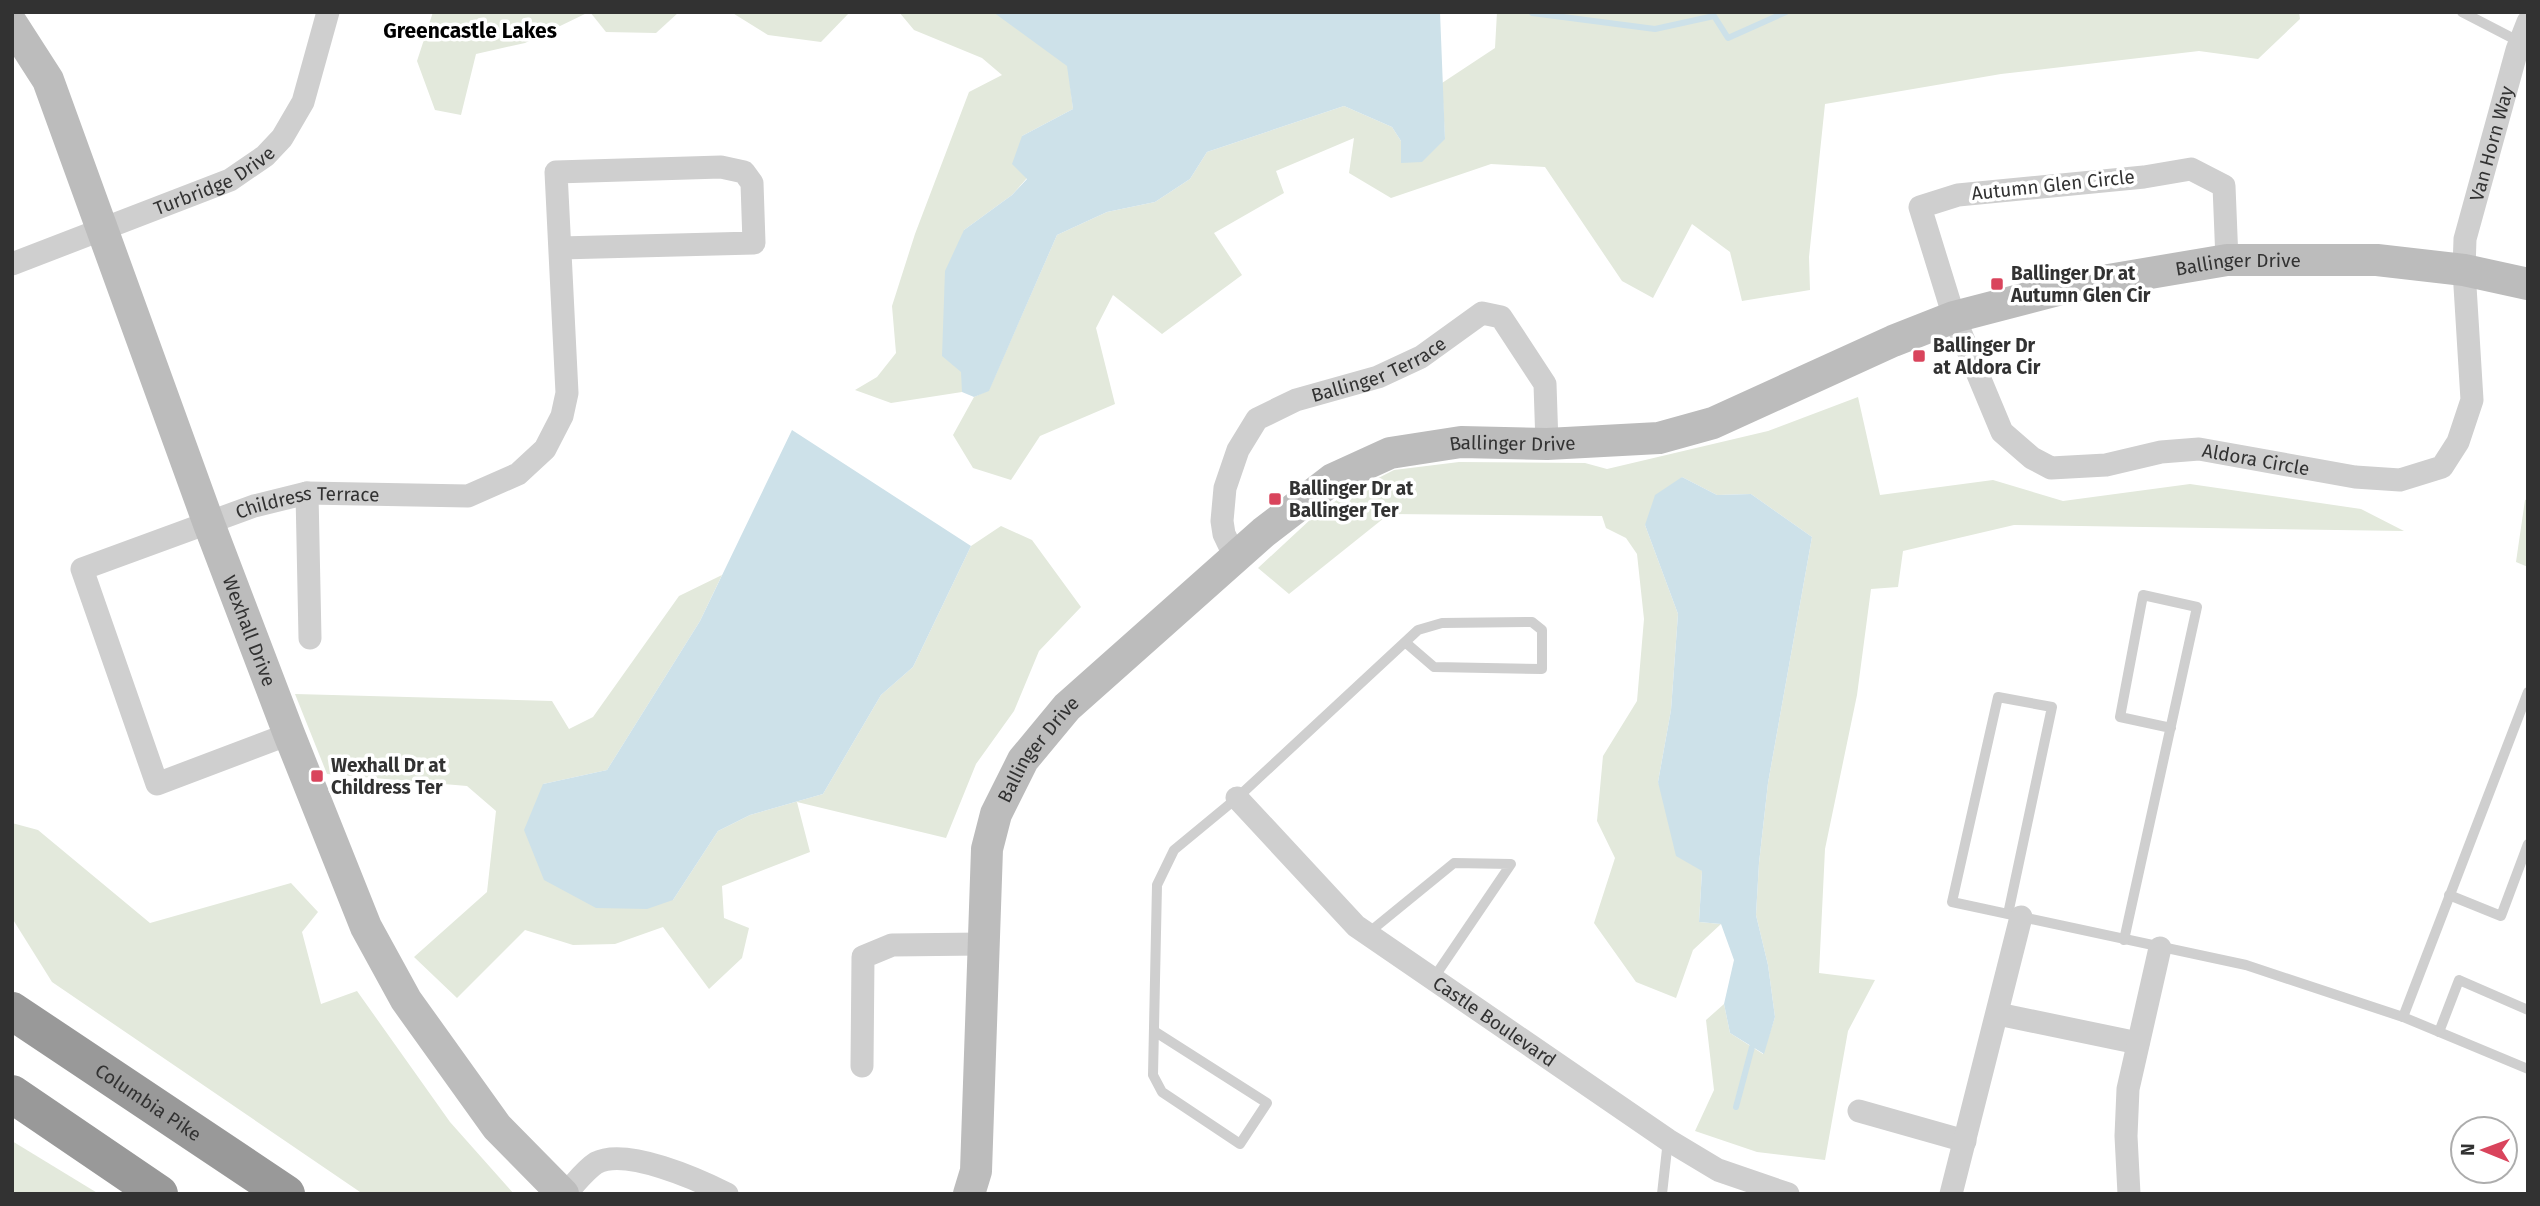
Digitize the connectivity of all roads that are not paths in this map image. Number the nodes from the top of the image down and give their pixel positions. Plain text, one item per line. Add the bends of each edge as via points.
1 (328, 12) edge
2 (2462, 12) edge
3 (12, 24) edge
4 (2524, 32) edge
5 (104, 230) junction
6 (559, 248) junction
7 (2227, 260) junction
8 (12, 264) edge
9 (2464, 270) junction
10 (2528, 284) edge
11 (1954, 317) junction
12 (1547, 444) junction
13 (307, 493) junction
14 (209, 524) junction
15 (1235, 557) junction
16 (310, 638) dead end
17 (1405, 642) junction
18 (2528, 692) edge
19 (2171, 728) junction
20 (289, 734) junction
21 (1237, 798) junction
22 (2528, 844) edge
23 (2449, 895) junction
24 (2015, 916) junction
25 (1367, 934) junction
26 (2124, 940) junction
27 (982, 944) junction
28 (2160, 947) junction
29 (1433, 979) junction
30 (2528, 1010) edge
31 (12, 1011) edge
32 (1998, 1014) junction
33 (2403, 1017) junction
34 (1154, 1031) junction
35 (2439, 1032) junction
36 (2138, 1043) junction
37 (862, 1066) dead end
38 (2528, 1069) edge
39 (12, 1094) edge
40 (1859, 1111) dead end
41 (1668, 1140) junction
42 (1965, 1141) junction
43 (159, 1194) edge
44 (286, 1194) edge
45 (564, 1194) edge
46 (727, 1194) edge
47 (969, 1194) edge
48 (1662, 1194) edge
49 (1788, 1194) edge
50 (1951, 1194) edge
51 (2129, 1194) edge

1 - 5 street, Turbridge Drive via 303,102 282,138 265,156 230,180
2 - 4 lane
3 - 5 street, Wexhall Drive via 48,80
4 - 9 street, Van Horn Way via 2465,239
5 - 8 street, Turbridge Drive
5 - 14 street, Wexhall Drive
6 - 6 street, Childress Terrace via 556,172 721,167 744,173 752,183 754,243
6 - 13 street, Childress Terrace via 567,393 562,416 545,449 518,474 468,496
7 - 9 street, Ballinger Drive via 2377,260
7 - 11 street, Ballinger Drive via 2073,286
7 - 11 street, Autumn Glen Circle via 2224,186 2191,169 1958,195 1920,207
9 - 10 street, Ballinger Drive
9 - 11 street, Aldora Circle via 2472,400 2458,442 2442,467 2400,480 2355,477 2199,449 2106,465 2052,468 2032,458 2002,432
11 - 12 street, Ballinger Drive via 1713,423 1659,438
12 - 15 street, Ballinger Drive via 1461,442 1390,453 1333,479
12 - 15 street, Ballinger Terrace via 1545,384 1501,317 1482,313 1421,357 1378,377 1296,400 1257,419 1238,450 1225,488 1222,521
13 - 14 street, Childress Terrace via 254,506
13 - 16 street
14 - 20 street, Wexhall Drive
14 - 20 street, Childress Terrace via 82,569 157,784
15 - 27 street, Ballinger Drive via 1067,707 1023,760 996,814 987,849
17 - 17 lane via 1434,667 1542,669 1542,631 1532,622 1442,623 1418,629
17 - 21 lane
18 - 23 lane
19 - 19 lane via 2197,607 2143,595 2120,717
19 - 26 lane
20 - 45 street, Wexhall Drive via 366,927 406,1000 497,1127
21 - 25 street, Castle Boulevard
21 - 34 lane via 1174,850 1157,885
22 - 23 lane via 2501,916
23 - 33 lane
24 - 24 lane via 2052,707 1998,697 1952,902
24 - 26 lane
24 - 32 street
25 - 29 street, Castle Boulevard
25 - 29 lane via 1454,863 1511,864
26 - 28 lane
27 - 37 street via 892,945 863,957
27 - 47 street, Ballinger Drive via 976,1171
28 - 33 lane via 2246,965
28 - 36 street
29 - 41 street, Castle Boulevard
30 - 35 lane via 2459,981
31 - 44 highway, Columbia Pike
32 - 36 street
32 - 42 street
33 - 35 lane
34 - 34 lane via 1153,1075 1162,1092 1240,1144 1267,1103
35 - 38 lane
36 - 51 street via 2128,1089
39 - 43 highway
40 - 42 street
41 - 48 lane
41 - 49 street, Castle Boulevard via 1718,1170
42 - 50 street
45 - 46 street via 597,1163 617,1158 680,1171

